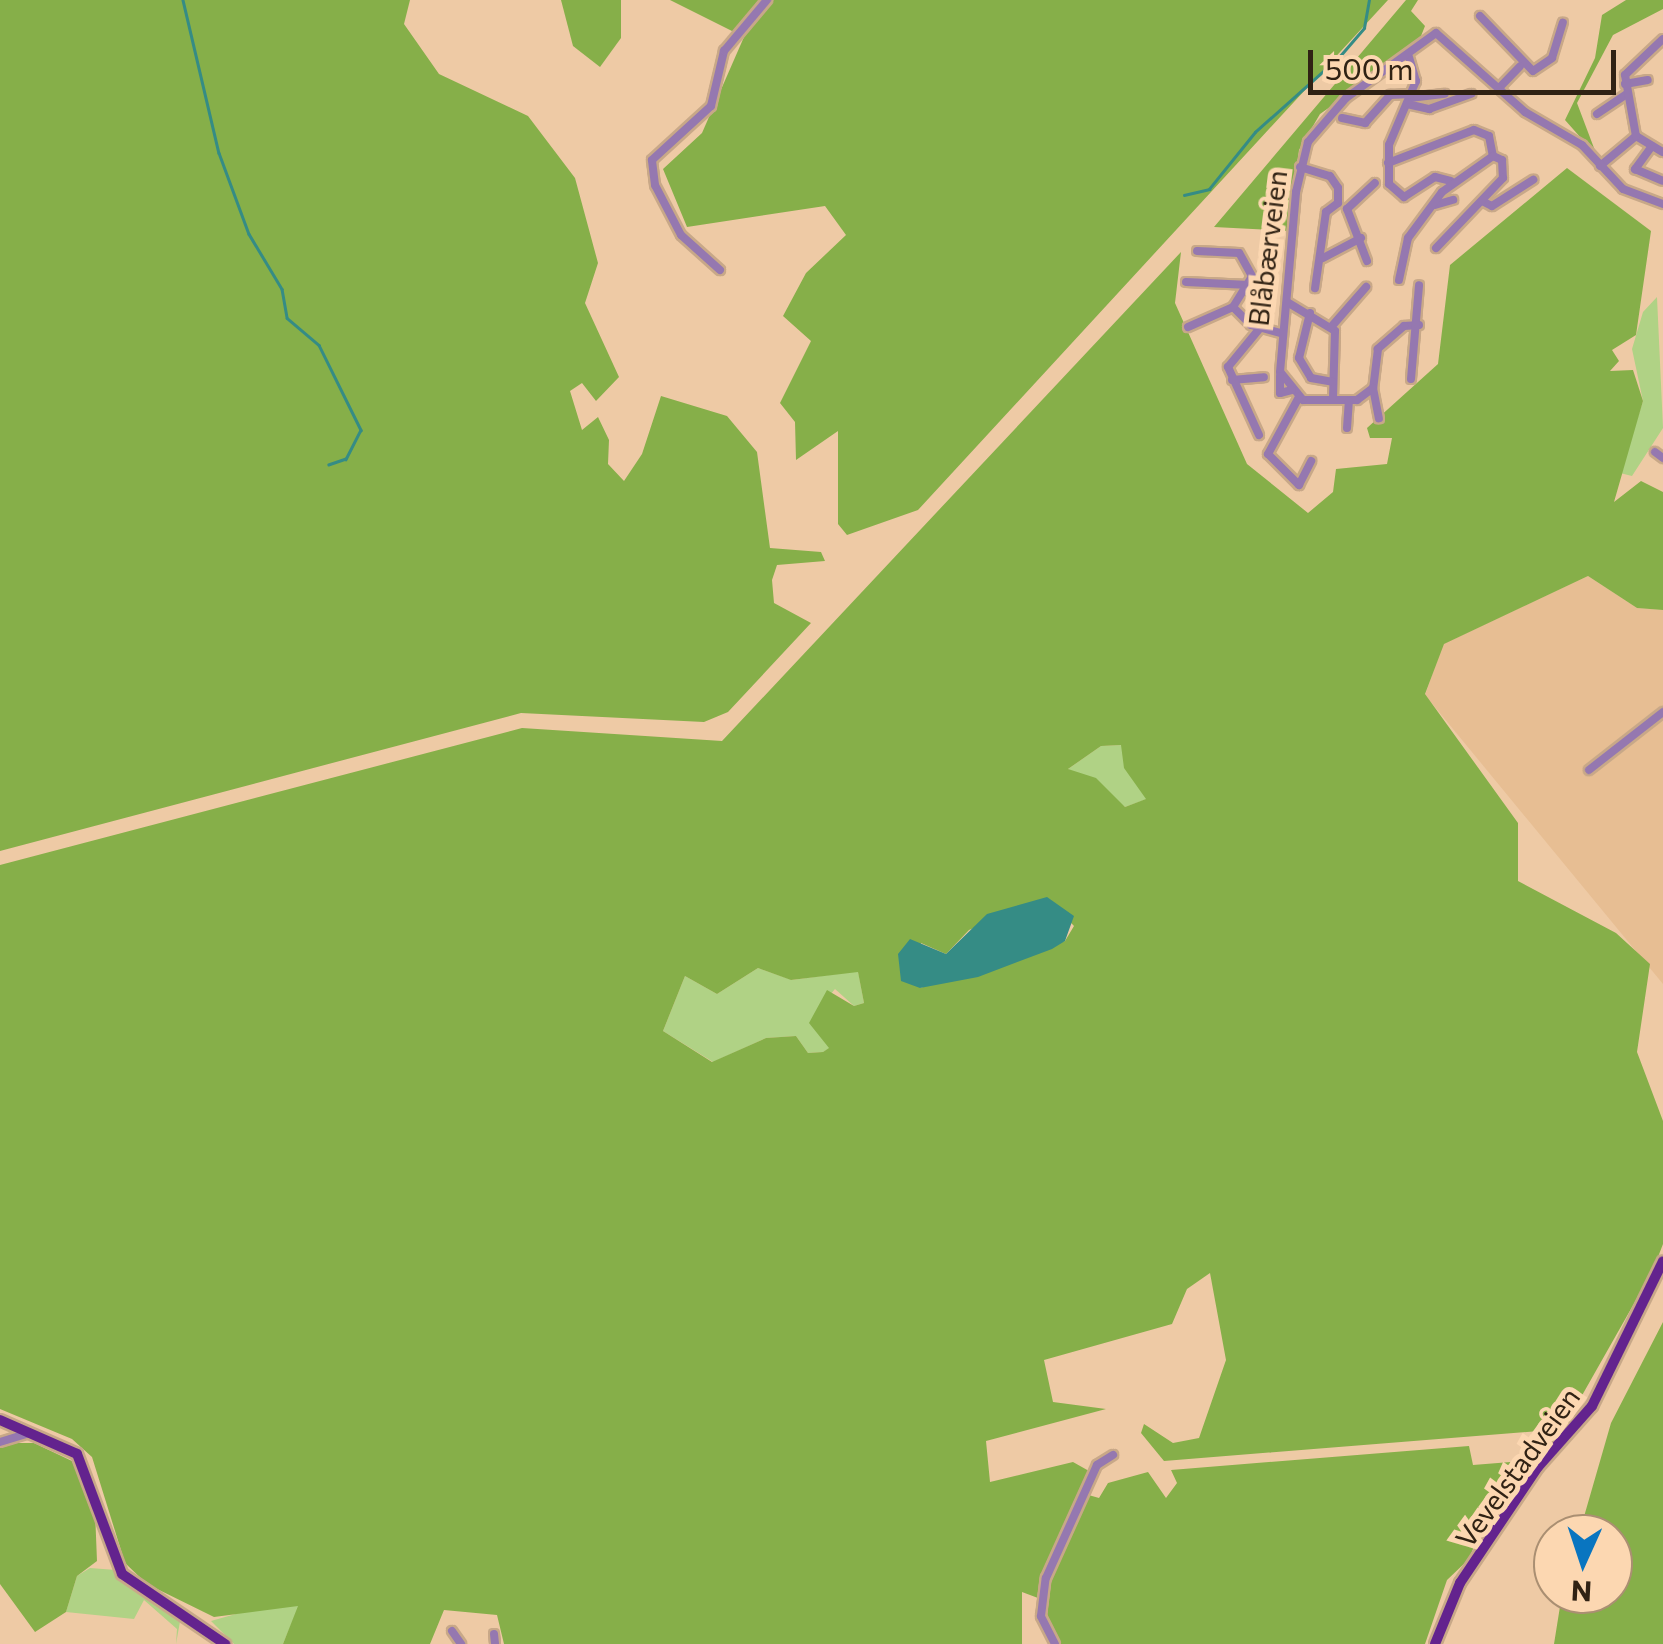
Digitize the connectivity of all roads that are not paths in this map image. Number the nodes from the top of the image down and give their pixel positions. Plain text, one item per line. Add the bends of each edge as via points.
1 (767, 0) edge
2 (1480, 16) dead end
3 (1563, 23) dead end
4 (1660, 42) edge
5 (1663, 54) edge
6 (1409, 58) junction
7 (1520, 66) junction
8 (1648, 80) dead end
9 (1499, 88) junction
10 (1626, 88) junction
11 (1445, 94) dead end
12 (1471, 94) dead end
13 (1409, 98) junction
14 (1597, 114) dead end
15 (1342, 118) dead end
16 (1636, 136) junction
17 (1652, 146) junction
18 (1663, 152) edge
19 (1494, 156) junction
20 (1388, 164) junction
21 (1600, 166) junction
22 (1300, 168) junction
23 (1533, 180) dead end
24 (1663, 181) edge
25 (1451, 182) junction
26 (1376, 183) dead end
27 (1454, 200) dead end
28 (1482, 201) junction
29 (1338, 202) junction
30 (1663, 204) edge
31 (1435, 205) junction
32 (1347, 209) junction
33 (1362, 238) junction
34 (1436, 248) dead end
35 (1198, 250) dead end
36 (1324, 258) junction
37 (1367, 261) dead end
38 (720, 270) dead end
39 (1399, 280) dead end
40 (1186, 282) dead end
41 (1249, 285) junction
42 (1419, 285) dead end
43 (1366, 287) dead end
44 (1315, 288) dead end
45 (1287, 302) junction
46 (1234, 308) junction
47 (1310, 312) junction
48 (1418, 325) junction
49 (1332, 326) junction
50 (1188, 327) dead end
51 (1260, 328) junction
52 (1280, 333) junction
53 (1264, 377) dead end
54 (1411, 379) dead end
55 (1232, 380) junction
56 (1333, 382) junction
57 (1373, 388) junction
58 (1296, 394) junction
59 (1333, 399) junction
60 (1349, 401) junction
61 (1378, 418) dead end
62 (1347, 428) dead end
63 (1259, 436) dead end
64 (1311, 461) dead end
65 (1663, 712) edge
66 (1589, 770) dead end
67 (1663, 1262) edge
68 (0, 1420) edge
69 (30, 1433) junction
70 (0, 1442) edge
71 (1112, 1455) dead end
72 (452, 1631) dead end
73 (225, 1644) edge
74 (461, 1644) edge
75 (1055, 1644) edge
76 (1436, 1644) edge

1 - 38 street via 724,51 711,106 652,160 655,185 681,235
2 - 7 street
3 - 7 street via 1546,66
4 - 5 street
4 - 10 street via 1632,61
6 - 9 street, Blåbærveien via 1441,32
6 - 13 street via 1416,74
6 - 22 street, Blåbærveien via 1332,110
7 - 9 street
8 - 10 street
9 - 21 street
10 - 14 street
10 - 16 street
11 - 13 street via 1427,102
12 - 13 street via 1426,110
13 - 15 street via 1393,93 1365,124
13 - 20 street
16 - 17 street
16 - 21 street
17 - 18 street
17 - 24 street via 1636,169
19 - 20 street via 1489,136 1474,130
19 - 25 street
19 - 28 street via 1506,172
20 - 25 street via 1389,184 1400,196 1435,177
21 - 30 street via 1627,192
22 - 29 street via 1335,180
22 - 45 street, Blåbærveien
23 - 28 street via 1492,206
25 - 31 street
26 - 32 street
27 - 31 street
28 - 34 street
29 - 32 street
29 - 36 street via 1326,212
31 - 39 street via 1408,238
32 - 33 street
33 - 36 street
33 - 37 street
35 - 41 street via 1242,255
36 - 44 street
40 - 41 street
41 - 46 street
42 - 48 street
43 - 49 street
45 - 47 street
45 - 52 street, Blåbærveien
46 - 50 street
46 - 51 street
47 - 49 street
47 - 56 street via 1299,358 1311,378
48 - 54 street
48 - 57 street via 1404,326 1378,349
49 - 56 street
51 - 52 street
51 - 55 street via 1254,344 1230,362
52 - 58 street, Blåbærveien via 1280,393
53 - 55 street
55 - 63 street
56 - 59 street
57 - 60 street
57 - 61 street
58 - 59 street via 1311,402
58 - 64 street via 1268,454 1299,485
59 - 60 street
60 - 62 street
65 - 66 street
67 - 76 main road, Vevelstadveien via 1594,1402 1538,1466 1460,1584
68 - 69 main road
69 - 70 street
69 - 73 main road via 66,1445 86,1464 124,1577
71 - 75 street via 1096,1465 1046,1578 1041,1616
72 - 74 street

